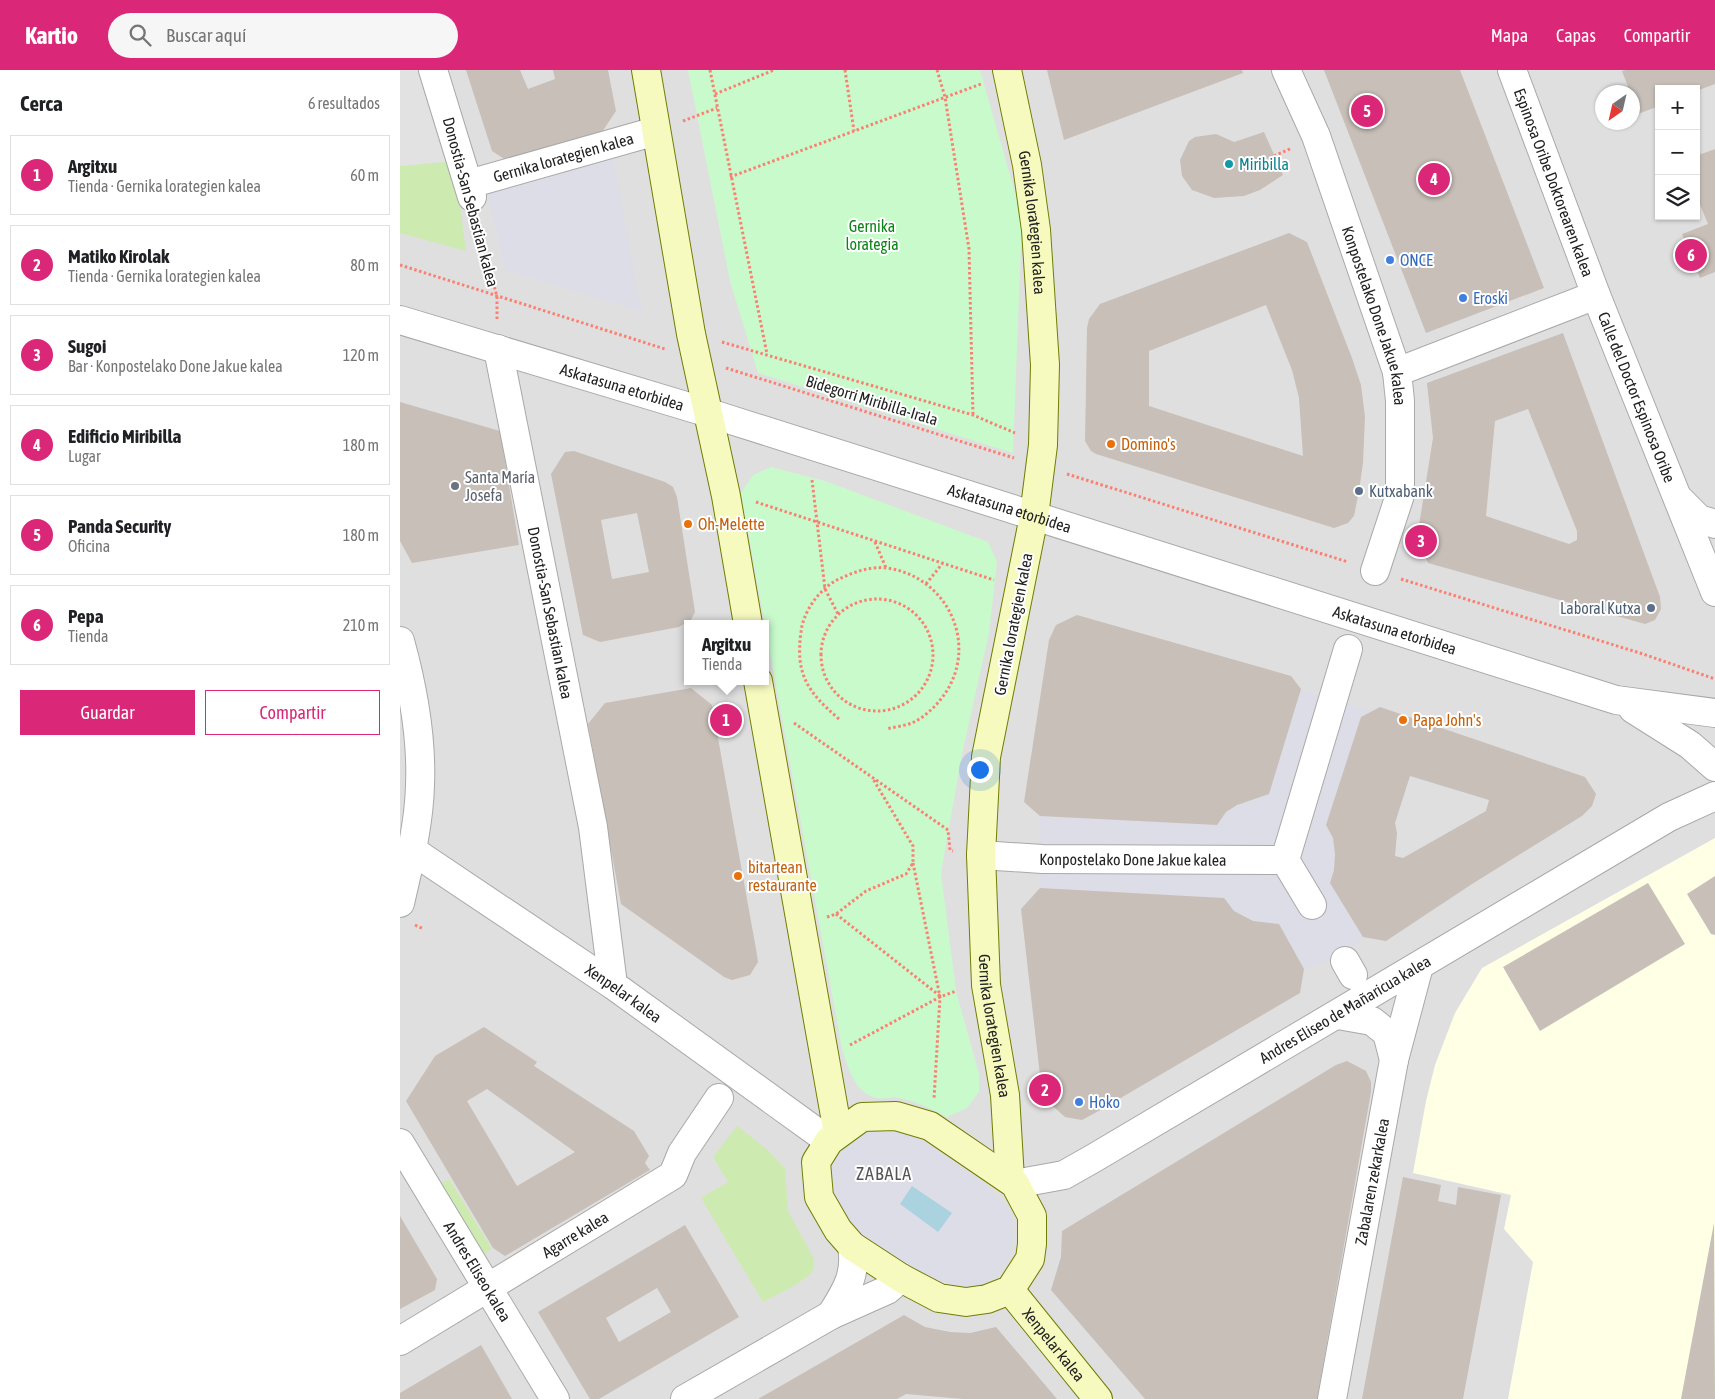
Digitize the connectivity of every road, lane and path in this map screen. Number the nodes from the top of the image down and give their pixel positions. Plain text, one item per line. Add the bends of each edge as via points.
1 (433, 70) edge
2 (646, 70) edge
3 (710, 70) edge
4 (774, 70) edge
5 (845, 70) edge
6 (937, 70) edge
7 (1286, 70) edge
8 (1512, 70) edge
9 (1007, 72) edge
10 (715, 94) junction
11 (945, 97) junction
12 (717, 108) junction
13 (656, 130) junction
14 (854, 131) junction
15 (730, 177) junction
16 (471, 191) junction
17 (400, 265) edge
18 (1596, 295) junction
19 (497, 297) junction
20 (400, 320) edge
21 (691, 334) junction
22 (498, 349) junction
23 (668, 349) dead end
24 (767, 354) junction
25 (718, 365) dead end
26 (1397, 372) junction
27 (709, 413) junction
28 (973, 415) junction
29 (1043, 445) junction
30 (1020, 460) dead end
31 (812, 480) dead end
32 (1679, 498) junction
33 (752, 501) dead end
34 (1034, 516) junction
35 (817, 523) junction
36 (1715, 524) edge
37 (1715, 538) edge
38 (875, 542) junction
39 (942, 564) junction
40 (886, 568) junction
41 (1376, 571) dead end
42 (995, 580) dead end
43 (1711, 583) edge
44 (926, 584) junction
45 (825, 589) junction
46 (838, 614) junction
47 (747, 620) edge
48 (400, 641) edge
49 (1348, 649) dead end
50 (759, 685) edge
51 (1616, 700) junction
52 (1715, 714) edge
53 (764, 716) junction
54 (839, 719) dead end
55 (1715, 722) edge
56 (886, 729) dead end
57 (1713, 765) edge
58 (871, 776) junction
59 (1715, 796) edge
60 (1669, 817) junction
61 (413, 851) junction
62 (981, 855) junction
63 (1285, 860) junction
64 (913, 863) junction
65 (400, 903) edge
66 (1312, 904) dead end
67 (836, 914) junction
68 (802, 922) junction
69 (1419, 966) junction
70 (613, 985) junction
71 (956, 991) dead end
72 (940, 997) junction
73 (1338, 1015) junction
74 (825, 1052) junction
75 (1394, 1060) junction
76 (719, 1098) dead end
77 (930, 1126) junction
78 (833, 1137) junction
79 (400, 1143) edge
80 (1012, 1182) junction
81 (852, 1246) junction
82 (901, 1278) junction
83 (487, 1288) junction
84 (1010, 1290) junction
85 (830, 1315) junction
86 (400, 1341) edge
87 (556, 1399) edge
88 (685, 1399) edge
89 (1098, 1399) edge
90 (1332, 1399) edge

1 - 16 street, Donostia-San Sebastian kalea
2 - 13 main road, Gernika lorategien kalea
3 - 10 path
4 - 10 path
5 - 14 path
6 - 11 path
7 - 26 street, Konpostelako Done Jakue kalea via 1316,136
8 - 18 street, Espinosa Oribe Doktorearen kalea
9 - 11 path
9 - 29 main road, Gernika lorategien kalea via 1027,165 1036,230 1045,365
10 - 12 path
11 - 14 path
11 - 28 path via 969,249
12 - 13 path
12 - 15 path
13 - 16 street, Gernika lorategien kalea
13 - 21 main road, Gernika lorategien kalea
14 - 15 path
15 - 24 path
16 - 19 path, Donostia-San Sebastian kalea
17 - 19 path
18 - 26 street
18 - 32 street, Calle del Doctor Espinosa Oribe
19 - 22 path, Donostia-San Sebastian kalea
19 - 23 path
20 - 22 street, Askatasuna etorbidea
21 - 24 path
21 - 27 main road, Gernika lorategien kalea
22 - 27 street, Askatasuna etorbidea
22 - 70 street, Donostia-San Sebastian kalea via 593,827
24 - 28 path
25 - 30 path, Bidegorri Miribilla-Irala
26 - 41 street, Konpostelako Done Jakue kalea via 1400,494
27 - 34 street, Askatasuna etorbidea
27 - 47 main road, Gernika lorategien kalea
28 - 29 path
29 - 34 main road, Gernika lorategien kalea
31 - 35 path
32 - 36 street via 1699,519
32 - 43 street, Calle del Doctor Espinosa Oribe
33 - 35 path
34 - 51 street, Askatasuna etorbidea
34 - 62 main road, Gernika lorategien kalea via 986,757
35 - 38 path
35 - 45 path
37 - 43 street via 1708,553
38 - 39 path
38 - 40 path
39 - 42 path
39 - 44 path
40 - 44 path via 912,575
40 - 45 path via 858,570
44 - 56 path via 935,590 951,612 959,638 958,664 950,688 933,708 912,723
45 - 46 path
45 - 54 path via 814,600 801,624 798,651 804,678 817,700
46 - 46 path via 826,630 821,648 822,668 829,685 841,698 857,708 874,712 892,710 909,702 922,690 931,674 934,656 932,638 923,621 908,608 891,600 872,598 853,603
48 - 61 street via 417,725 420,786
49 - 63 street
50 - 53 main road
51 - 52 street, Askatasuna etorbidea
51 - 57 street, Askatasuna etorbidea via 1663,726
53 - 58 path via 779,713
53 - 68 main road
55 - 57 street via 1706,743
57 - 60 street, Andres Eliseo de Mañaricua kalea
58 - 62 path via 948,830 950,850
58 - 64 path via 913,846
59 - 60 street, Andres Eliseo de Mañaricua kalea
60 - 69 street, Andres Eliseo de Mañaricua kalea
61 - 65 street
61 - 70 street, Xenpelar kalea
62 - 63 street, Konpostelako Done Jakue kalea
62 - 80 main road, Gernika lorategien kalea via 986,985 1005,1095
63 - 66 street
64 - 67 path via 906,874 866,890
64 - 72 path
67 - 68 path
67 - 72 path
68 - 74 main road
69 - 73 street, Andres Eliseo de Mañaricua kalea
69 - 75 street, Zabalaren zekarkalea
70 - 78 street, Xenpelar kalea
71 - 72 path
72 - 74 path via 842,1050
72 - 77 path via 934,1110
73 - 75 street via 1372,1021 1387,1033
73 - 80 street, Andres Eliseo de Mañaricua kalea via 1064,1175
74 - 78 main road
75 - 90 street, Zabalaren zekarkalea
76 - 83 street, Agarre kalea via 682,1153 673,1175
77 - 78 main road via 896,1116 862,1117
77 - 80 main road
78 - 81 main road via 816,1162 819,1197 838,1230
79 - 83 street, Andres Eliseo kalea
80 - 84 main road via 1032,1216 1032,1244 1030,1259
81 - 82 main road
81 - 85 street via 855,1262 848,1288
82 - 84 main road via 939,1298 966,1302 987,1299
82 - 85 street via 887,1290
83 - 86 street, Agarre kalea
83 - 87 street, Andres Eliseo kalea
84 - 89 main road, Xenpelar kalea
85 - 88 street

